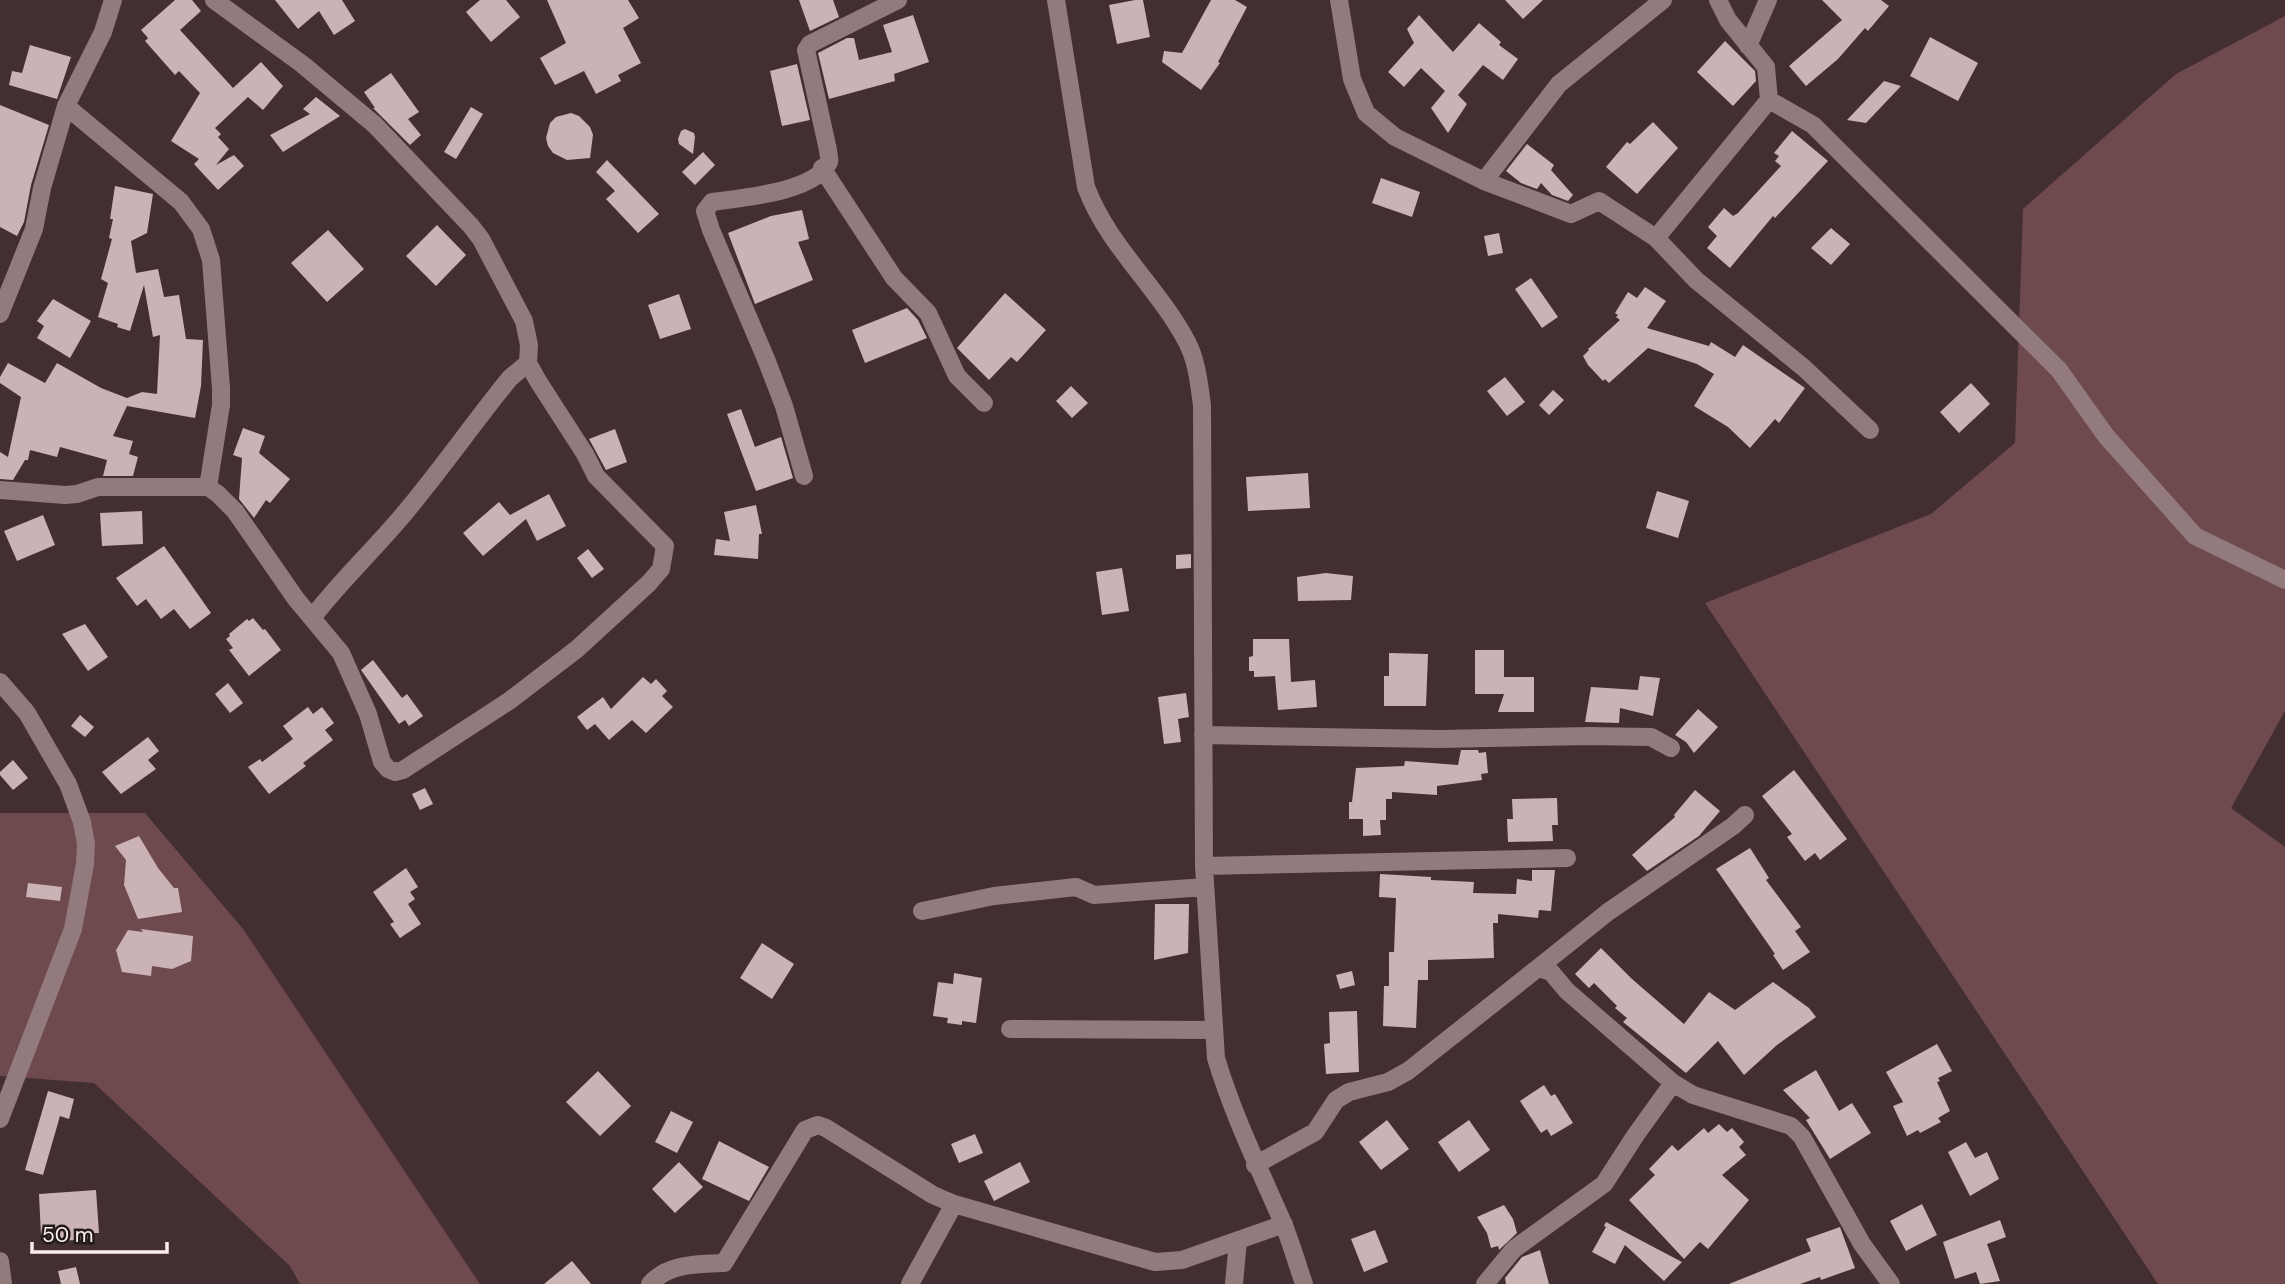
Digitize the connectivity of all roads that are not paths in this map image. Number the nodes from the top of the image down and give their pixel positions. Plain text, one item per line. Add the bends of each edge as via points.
1 (113, 0) edge
2 (214, 0) edge
3 (898, 0) edge
4 (1056, 0) edge
5 (1339, 0) edge
6 (1662, 0) edge
7 (1718, 0) edge
8 (1768, 0) edge
9 (1748, 46) junction
10 (1769, 100) junction
11 (66, 106) junction
12 (822, 168) junction
13 (1484, 181) junction
14 (1656, 238) junction
15 (0, 314) edge
16 (528, 363) junction
17 (984, 403) dead end
18 (1870, 430) dead end
19 (804, 476) dead end
20 (208, 487) junction
21 (0, 490) edge
22 (2285, 580) edge
23 (312, 618) junction
24 (0, 682) edge
25 (1203, 735) junction
26 (1671, 748) dead end
27 (1745, 815) dead end
28 (1567, 858) dead end
29 (1204, 866) junction
30 (1205, 887) junction
31 (922, 911) dead end
32 (1538, 968) junction
33 (1010, 1029) dead end
34 (1214, 1030) junction
35 (1673, 1083) junction
36 (0, 1119) edge
37 (1255, 1165) junction
38 (954, 1205) junction
39 (1284, 1224) junction
40 (1238, 1240) junction
41 (0, 1261) edge
42 (3, 1284) edge
43 (650, 1284) edge
44 (910, 1284) edge
45 (1234, 1284) edge
46 (1304, 1284) edge
47 (1485, 1284) edge
48 (1891, 1284) edge

1 - 11 street via 103,32
2 - 16 street via 375,125 471,226 524,321
3 - 12 street via 806,50 828,150 829,162
4 - 25 street via 1086,187 1095,211 1172,317 1188,344 1197,373 1202,405
5 - 13 street via 1352,79 1366,113 1395,137
6 - 13 street via 1559,84
7 - 9 street
8 - 9 street
9 - 10 street via 1766,68
10 - 14 street
10 - 22 street via 1813,125 2059,370 2106,436 2195,536
11 - 15 street via 34,229
11 - 20 street via 181,201 207,244 222,405
12 - 17 street via 894,278 928,313 957,376
12 - 19 street via 807,182 712,202 705,211 766,359
13 - 14 street via 1571,214 1599,201
14 - 18 street via 1696,280 1804,368
16 - 23 street via 510,378 407,510
16 - 23 street via 596,476 665,546 661,569 538,681 395,772 382,762 368,714 341,653
20 - 21 street via 98,486 77,495
20 - 23 street via 235,511
24 - 36 street via 27,713 68,784 86,844 73,929
25 - 26 street via 1651,737
25 - 29 street
27 - 32 street
28 - 29 street
29 - 30 street
30 - 31 street via 1094,895 1076,887 994,896
30 - 34 street
32 - 35 street via 1550,972
32 - 37 street via 1408,1071 1388,1082 1349,1092 1336,1100 1315,1132
33 - 34 street
34 - 37 street via 1225,1088
35 - 47 street via 1605,1184 1514,1249
35 - 48 street via 1693,1095 1791,1126
37 - 39 street
38 - 40 street via 1155,1262 1182,1260
38 - 43 street via 826,1128 810,1127 724,1263 687,1264 657,1276
38 - 44 street
39 - 40 street
39 - 46 street
40 - 45 street
41 - 42 street

